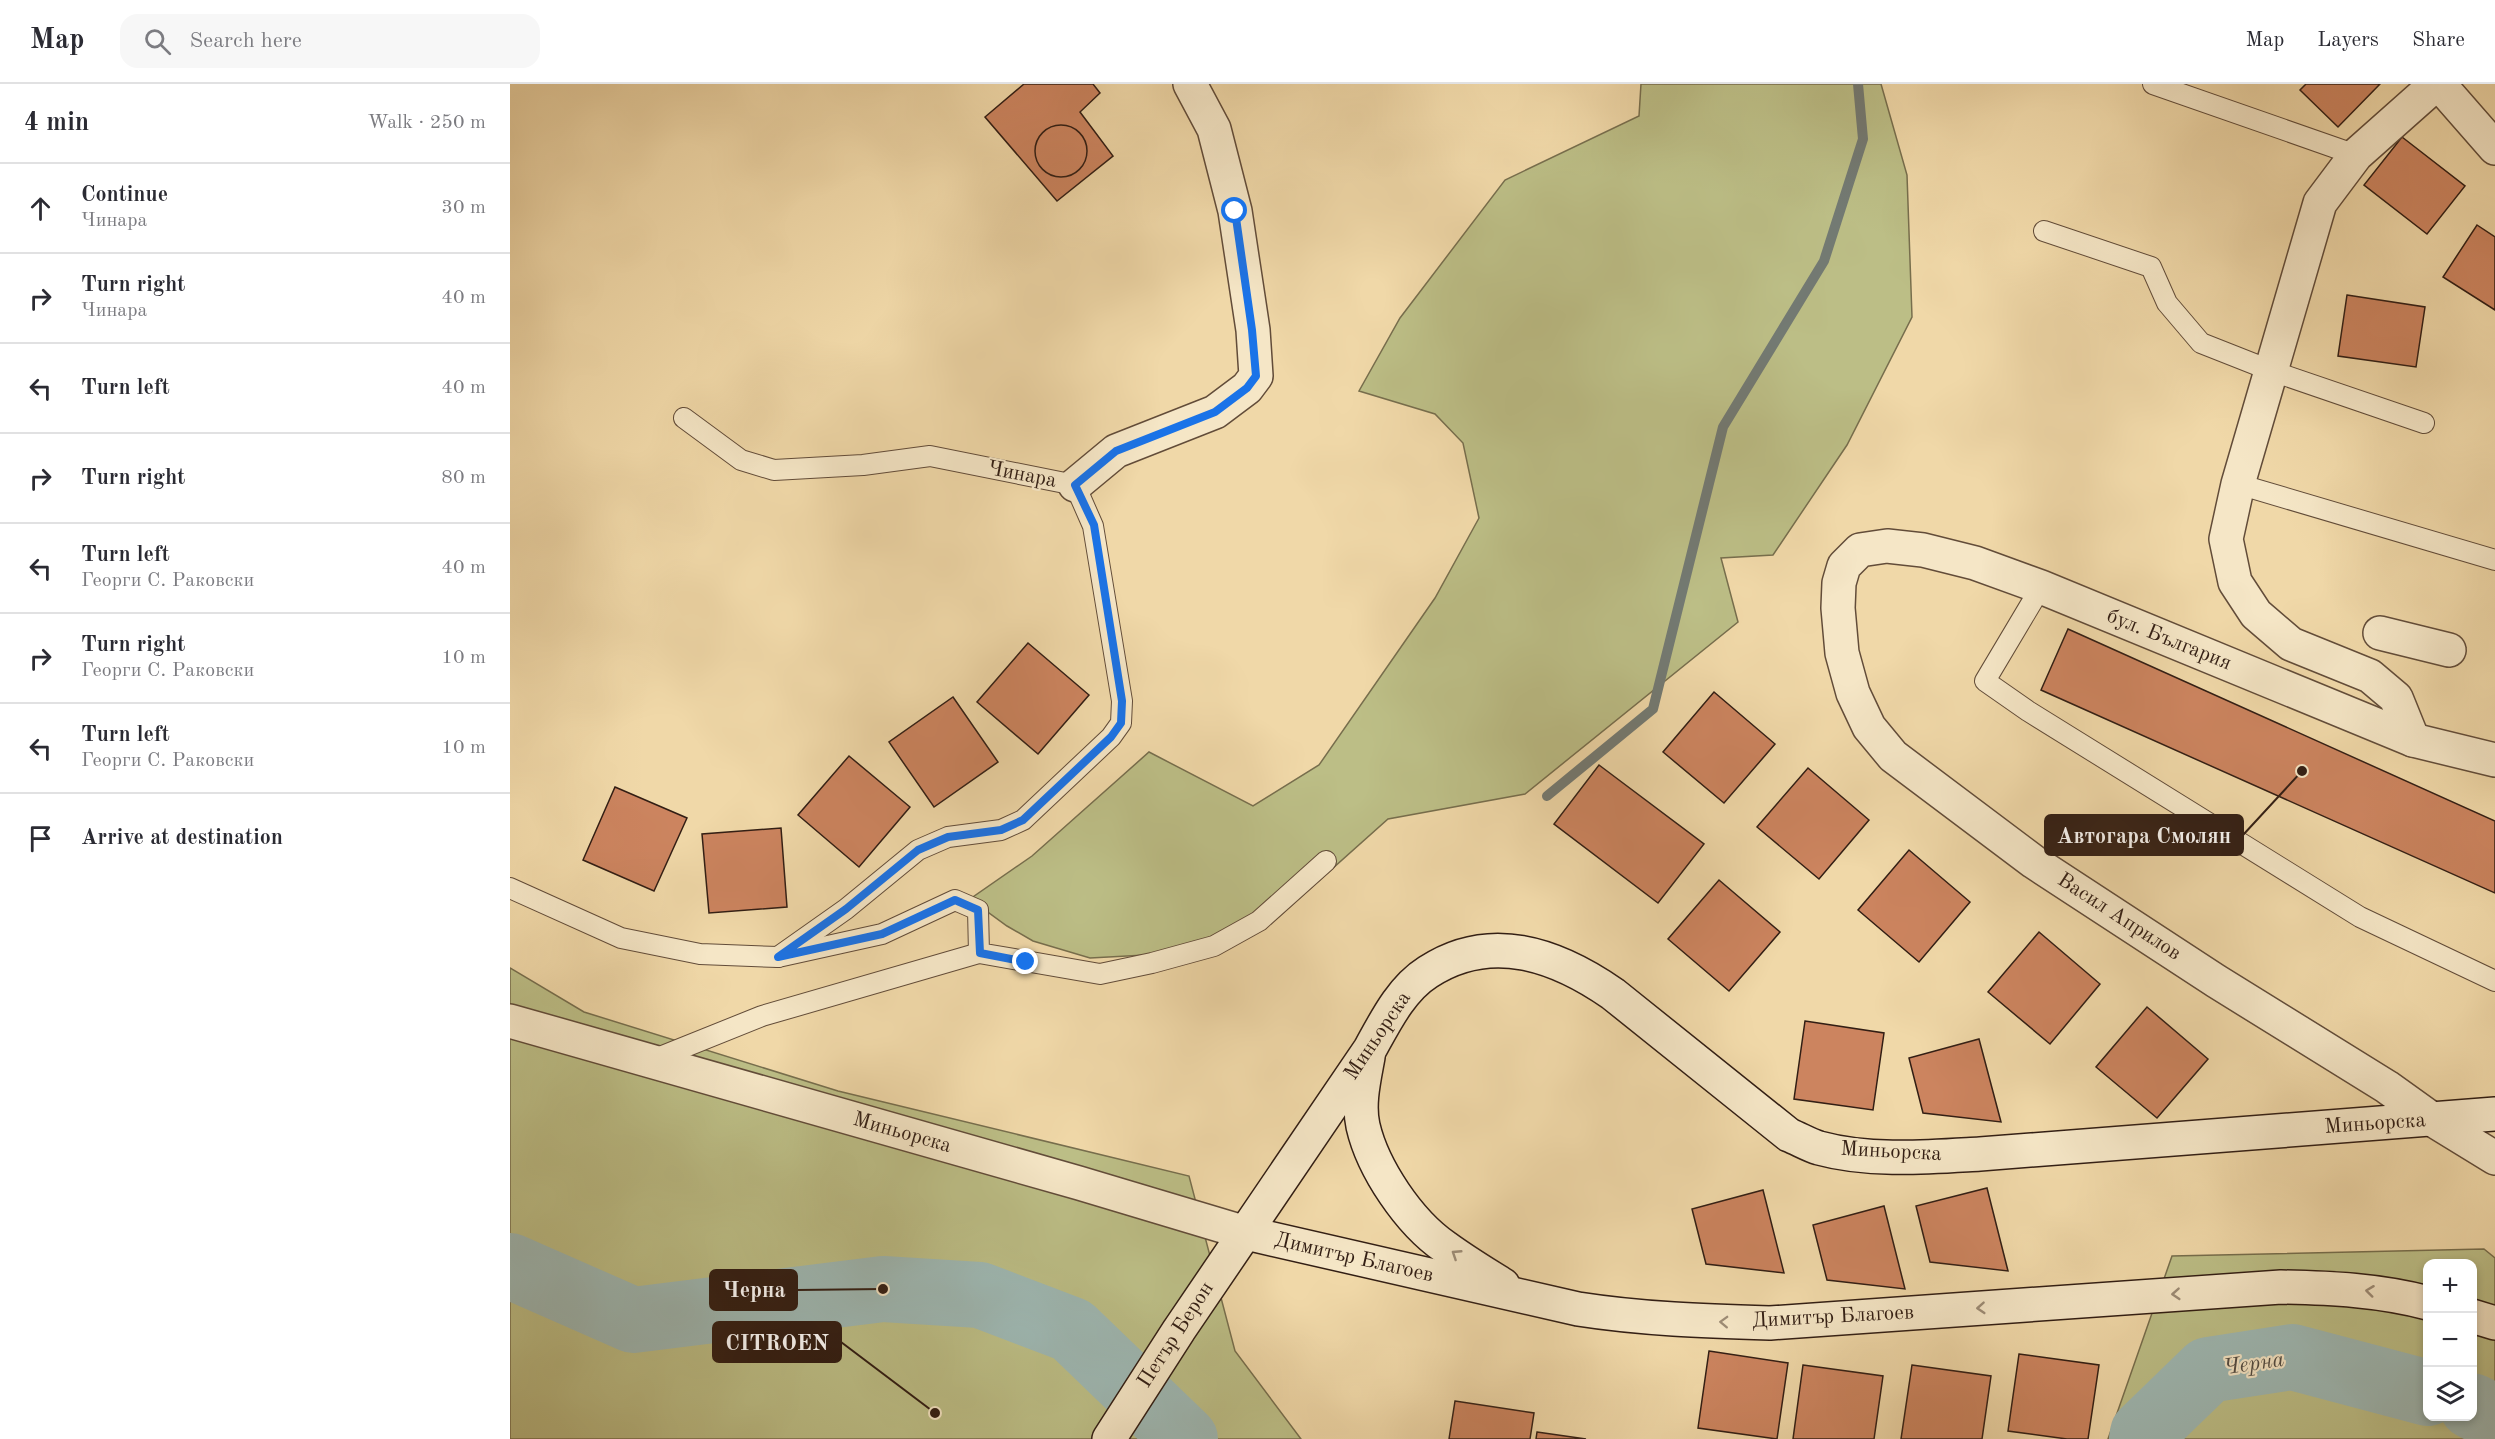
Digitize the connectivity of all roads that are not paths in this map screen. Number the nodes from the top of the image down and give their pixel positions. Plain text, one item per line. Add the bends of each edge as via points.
1 (1190, 84) edge
2 (2152, 84) edge
3 (2438, 84) edge
4 (2495, 148) edge
5 (2356, 155) junction
6 (2044, 231) dead end
7 (2272, 370) junction
8 (684, 418) dead end
9 (2424, 423) dead end
10 (2238, 484) junction
11 (1075, 485) junction
12 (2495, 560) edge
13 (1844, 566) joint
14 (2041, 587) junction
15 (2380, 633) dead end
16 (2449, 650) dead end
17 (2413, 740) junction
18 (2495, 760) edge
19 (1326, 861) dead end
20 (510, 888) edge
21 (980, 953) junction
22 (778, 957) junction
23 (2495, 981) edge
24 (510, 1021) edge
25 (1370, 1048) junction
26 (647, 1062) junction
27 (2495, 1114) edge
28 (2433, 1120) junction
29 (2495, 1158) edge
30 (1246, 1233) junction
31 (1522, 1298) junction
32 (2423, 1302) edge
33 (2477, 1318) edge
34 (2495, 1323) edge
35 (1109, 1439) edge

1 - 11 street, Чинара via 1214,129 1235,211 1256,376 1247,388 1215,412 1116,451
2 - 5 lane
3 - 4 street
3 - 5 street
5 - 7 street via 2320,202
6 - 7 lane via 2151,267 2167,303 2201,343
7 - 9 lane
7 - 10 street
8 - 11 lane, Чинара via 741,460 774,470 930,456
10 - 12 lane
10 - 17 street via 2226,539 2235,582 2256,614 2291,644 2370,676 2396,698
11 - 22 lane via 1094,525 1122,701 1121,723 1023,820 1001,830 948,837 918,850 846,909
13 - 14 street, бул. България via 1860,550 1887,546 1975,562
13 - 28 street, Васил Априлов via 1838,608 1842,653 1852,693 1869,727 1893,756 2034,862
14 - 17 street, бул. България
14 - 23 lane via 1985,681 2360,917
15 - 16 street
17 - 18 street, бул. България
19 - 21 lane via 1259,921 1214,946 1162,960 1100,974
20 - 22 lane via 621,938 700,954
21 - 22 lane via 978,910 955,900 882,934
21 - 26 lane via 762,1016
24 - 26 street, Миньорска
25 - 28 street, Миньорска via 1393,1009 1427,972 1461,955 1521,952 1556,962 1613,994 1790,1135 1818,1147 1852,1154 1960,1155
25 - 30 street, Миньорска
31 -> 25 street via 1443,1246 1395,1194 1374,1158 1363,1125 1362,1094
26 - 30 street, Миньорска
27 - 28 street, Миньорска
28 - 29 street, Васил Априлов
30 - 31 street, Димитър Благоев
30 - 35 street, Петър Берон
32 -> 31 street, Димитър Благоев via 2351,1289 2281,1287 1770,1323 1625,1317
33 - 34 street

